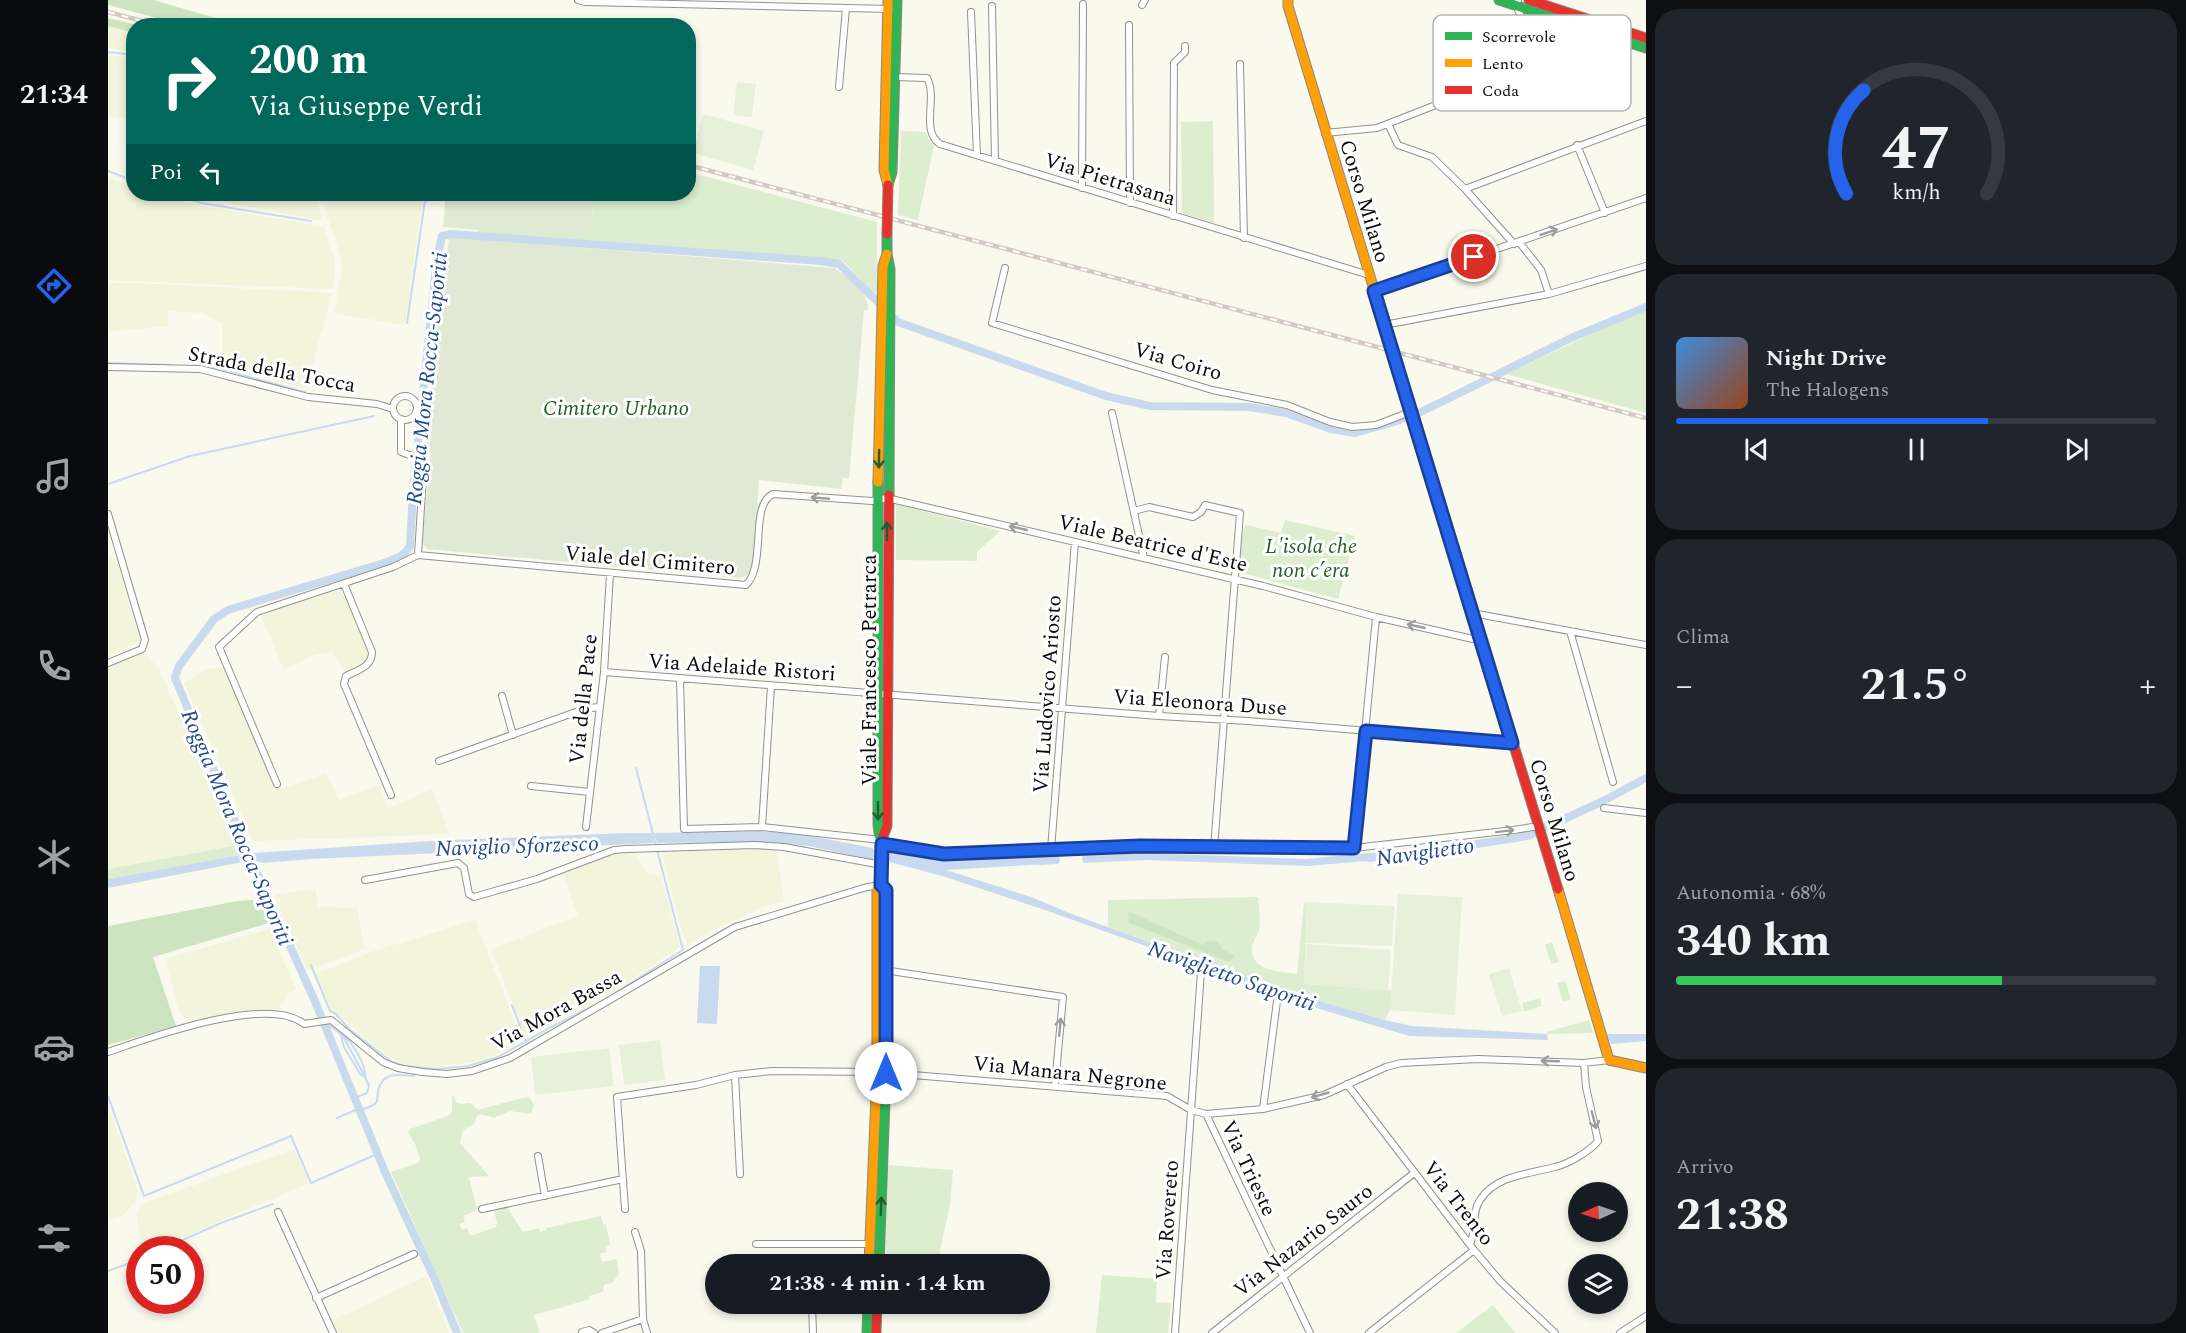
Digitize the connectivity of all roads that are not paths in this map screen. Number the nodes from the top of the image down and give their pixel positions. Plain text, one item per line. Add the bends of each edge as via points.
1 (578, 0) edge
2 (1529, 0) edge
3 (634, 2) edge
4 (699, 2) edge
5 (1287, 2) edge
6 (1509, 2) edge
7 (785, 3) edge
8 (892, 4) edge
9 (1083, 4) dead end
10 (992, 6) dead end
11 (846, 8) junction
12 (971, 12) dead end
13 (1548, 15) edge
14 (1575, 15) edge
15 (1129, 25) dead end
16 (1631, 33) edge
17 (1646, 38) edge
18 (1631, 43) edge
19 (1185, 46) dead end
20 (1646, 48) edge
21 (1240, 64) dead end
22 (895, 77) junction
23 (839, 87) dead end
24 (1433, 106) edge
25 (1646, 121) edge
26 (1388, 124) junction
27 (1325, 133) junction
28 (1577, 145) junction
29 (977, 155) junction
30 (994, 161) junction
31 (888, 185) junction
32 (1082, 188) junction
33 (1465, 189) junction
34 (1644, 199) edge
35 (1130, 203) junction
36 (1646, 208) edge
37 (1605, 213) junction
38 (1173, 216) junction
39 (1244, 238) junction
40 (1516, 243) junction
41 (1646, 266) edge
42 (1005, 268) dead end
43 (1369, 275) junction
44 (1374, 291) junction
45 (1549, 294) junction
46 (886, 299) junction
47 (1384, 326) junction
48 (108, 367) edge
49 (393, 408) junction
50 (1410, 412) junction
51 (1113, 413) dead end
52 (401, 419) junction
53 (883, 499) junction
54 (1134, 511) junction
55 (108, 514) edge
56 (1075, 542) junction
57 (418, 555) junction
58 (1144, 558) junction
59 (610, 574) junction
60 (1234, 580) junction
61 (344, 584) junction
62 (1472, 613) junction
63 (1376, 617) junction
64 (1570, 631) junction
65 (1480, 637) junction
66 (1646, 645) edge
67 (1165, 657) dead end
68 (108, 663) edge
69 (604, 672) junction
70 (680, 679) junction
71 (771, 686) junction
72 (882, 694) junction
73 (502, 696) dead end
74 (600, 707) junction
75 (1063, 709) junction
76 (1159, 716) junction
77 (1224, 719) junction
78 (1366, 731) junction
79 (513, 735) junction
80 (1512, 743) junction
81 (439, 761) dead end
82 (1613, 782) dead end
83 (278, 784) dead end
84 (531, 786) dead end
85 (590, 792) junction
86 (391, 795) dead end
87 (1604, 808) dead end
88 (1646, 813) edge
89 (586, 827) dead end
90 (762, 827) junction
91 (1540, 829) junction
92 (882, 845) junction
93 (1214, 848) junction
94 (1354, 848) junction
95 (1051, 850) junction
96 (882, 863) junction
97 (366, 880) dead end
98 (881, 885) junction
99 (882, 970) junction
100 (1201, 972) dead end
101 (1277, 1001) dead end
102 (108, 1052) edge
103 (1608, 1060) junction
104 (1584, 1063) junction
105 (1646, 1068) edge
106 (881, 1072) junction
107 (735, 1075) junction
108 (1347, 1084) junction
109 (1055, 1085) junction
110 (1263, 1109) junction
111 (1191, 1110) junction
112 (1206, 1114) junction
113 (538, 1156) dead end
114 (1414, 1173) junction
115 (740, 1174) dead end
116 (623, 1179) junction
117 (545, 1196) junction
118 (482, 1209) dead end
119 (625, 1209) dead end
120 (278, 1212) dead end
121 (635, 1232) dead end
122 (756, 1244) dead end
123 (870, 1244) junction
124 (1472, 1247) junction
125 (414, 1254) dead end
126 (870, 1254) edge
127 (879, 1254) edge
128 (1282, 1278) junction
129 (316, 1298) junction
130 (812, 1314) edge
131 (868, 1314) edge
132 (877, 1314) edge
133 (1646, 1316) edge
134 (643, 1319) junction
135 (582, 1332) edge
136 (333, 1333) edge
137 (594, 1333) edge
138 (602, 1333) edge
139 (647, 1333) edge
140 (813, 1333) edge
141 (867, 1333) edge
142 (876, 1333) edge
143 (1175, 1333) edge
144 (1212, 1333) edge
145 (1310, 1333) edge
146 (1369, 1333) edge
147 (1555, 1333) edge
148 (1620, 1333) edge

1 - 3 street
2 - 14 main road
3 - 4 street
4 - 7 street
5 - 27 main road, Corso Milano
6 - 13 main road
7 - 11 street
8 - 11 street
8 - 22 main road
8 - 31 main road via 884,170
9 - 32 street
10 - 30 street
11 - 23 street
12 - 29 street
15 - 35 street
16 - 17 main road
18 - 20 main road
19 - 38 street via 1185,52 1174,63
21 - 39 street
22 - 29 street, Via Pietrasana via 927,78 934,140
22 - 31 main road via 892,172
24 - 26 street
25 - 28 street
26 - 27 street
26 - 33 street via 1398,145 1432,156
27 - 43 main road, Corso Milano
28 - 33 street
28 - 37 street
29 - 30 street, Via Pietrasana
30 - 32 street, Via Pietrasana
31 - 46 main road, bridge via 887,254 883,266
32 - 35 street, Via Pietrasana
33 - 40 street
34 - 36 street
34 - 37 street
35 - 38 street, Via Pietrasana
40 -> 37 street
38 - 39 street, Via Pietrasana
39 - 43 street, Via Pietrasana
40 - 44 street
40 - 45 street via 1541,270
41 - 45 street
42 - 50 street, Via Coiro via 992,323 1212,390 1287,405 1353,427 1376,425
43 - 44 main road, Corso Milano
44 - 47 main road, Corso Milano
45 - 47 street
46 - 53 main road via 890,324
46 -> 53 main road via 882,316
47 - 50 main road, Corso Milano
48 - 49 street, Strada della Tocca via 200,369 308,397
49 - 52 street
49 - 52 street via 402,396 414,400 416,413
50 - 62 main road, Corso Milano
51 - 54 street
52 - 57 street via 401,452 424,460
56 -> 53 street, Viale Beatrice d'Este
53 -> 59 street, Viale del Cimitero via 768,496 762,505 756,566 746,585
53 - 72 main road, Viale Francesco Petrarca
54 - 58 street
54 - 60 street via 1149,507 1193,517 1205,505 1240,513
55 - 68 street via 145,640 142,649
56 - 58 street, Viale Beatrice d'Este
56 - 75 street, Via Ludovico Ariosto
57 - 59 street, Viale del Cimitero
57 - 61 street
58 - 60 street, Viale Beatrice d'Este
59 - 69 street, Via della Pace
60 - 63 street, Viale Beatrice d'Este
60 - 77 street
61 - 83 street via 257,612 219,647
61 - 86 street via 372,652 371,662 346,676 344,684
62 - 64 street
62 - 65 main road, Corso Milano
65 -> 63 street, Viale Beatrice d'Este via 1473,639
63 - 78 street
64 - 66 street
64 - 82 street
65 - 80 main road, Corso Milano
67 - 76 street
69 - 70 street, Via Adelaide Ristori
69 - 74 street, Via della Pace
70 - 71 street, Via Adelaide Ristori
70 - 90 street via 684,829
71 - 72 street, Via Adelaide Ristori
71 - 90 street
72 - 75 street, Via Eleonora Duse
72 - 92 main road, Viale Francesco Petrarca via 887,826
73 - 79 street
74 - 79 street via 587,708
74 - 85 street, Via della Pace
75 - 76 street, Via Eleonora Duse
75 - 95 street, Via Ludovico Ariosto
76 - 77 street, Via Eleonora Duse
77 - 78 street, Via Eleonora Duse
77 - 93 street
78 - 80 street, Via Eleonora Duse
78 - 94 street
79 - 81 street
80 - 91 main road, Corso Milano
84 - 85 street
85 - 89 street, Via della Pace
87 - 88 street
90 - 92 street
94 -> 91 street
91 - 103 main road, Corso Milano
92 - 95 street via 944,854
92 - 96 main road, Viale Francesco Petrarca
93 - 94 street
93 - 95 street
96 - 97 street via 755,845 657,848 614,850 474,897 469,894 464,868 458,863
96 - 98 main road, Viale Francesco Petrarca
98 - 99 main road, Viale Francesco Petrarca via 877,889
98 - 102 street, Via Mora Bassa via 735,927 510,1058 472,1071 447,1074 398,1068 383,1062 337,1024 327,1020 304,1024 280,1013 248,1013
99 - 106 main road, Viale Francesco Petrarca
109 -> 99 street via 1063,997
100 - 111 street, Via Rovereto
101 - 110 street
103 - 104 street, Via Manara Negrone
103 - 105 main road
104 -> 108 street, Via Manara Negrone via 1420,1060 1386,1067
104 -> 124 street via 1598,1142 1563,1165 1528,1172 1492,1186 1475,1212
106 - 107 street, Via Manara Negrone via 772,1071
106 - 109 street, Via Manara Negrone
106 - 123 main road, Viale Francesco Petrarca
127 -> 106 main road, Viale Francesco Petrarca
107 - 115 street
107 - 116 street, Via Manara Negrone via 696,1085 617,1096
108 -> 110 street, Via Manara Negrone via 1324,1095
108 - 114 street, Via Trento
109 - 111 street, Via Manara Negrone via 1167,1096
110 - 112 street, Via Manara Negrone
111 - 112 street, Via Manara Negrone
111 - 143 street, Via Rovereto
112 - 128 street, Via Trieste
113 - 117 street
114 - 124 street, Via Trento
114 - 128 street, Via Nazario Sauro
116 - 117 street
116 - 119 street
117 - 118 street
120 - 129 street
121 - 134 street via 641,1251
122 - 123 street
123 - 126 main road, Viale Francesco Petrarca
124 - 146 street
124 - 147 street, Via Trento via 1500,1281
125 - 129 street
128 - 144 street, Via Nazario Sauro
128 - 145 street, Via Trieste
129 - 136 street
130 - 140 street
131 - 141 main road
132 - 142 main road
133 - 148 street
134 - 138 street
134 - 139 street
135 - 137 street

